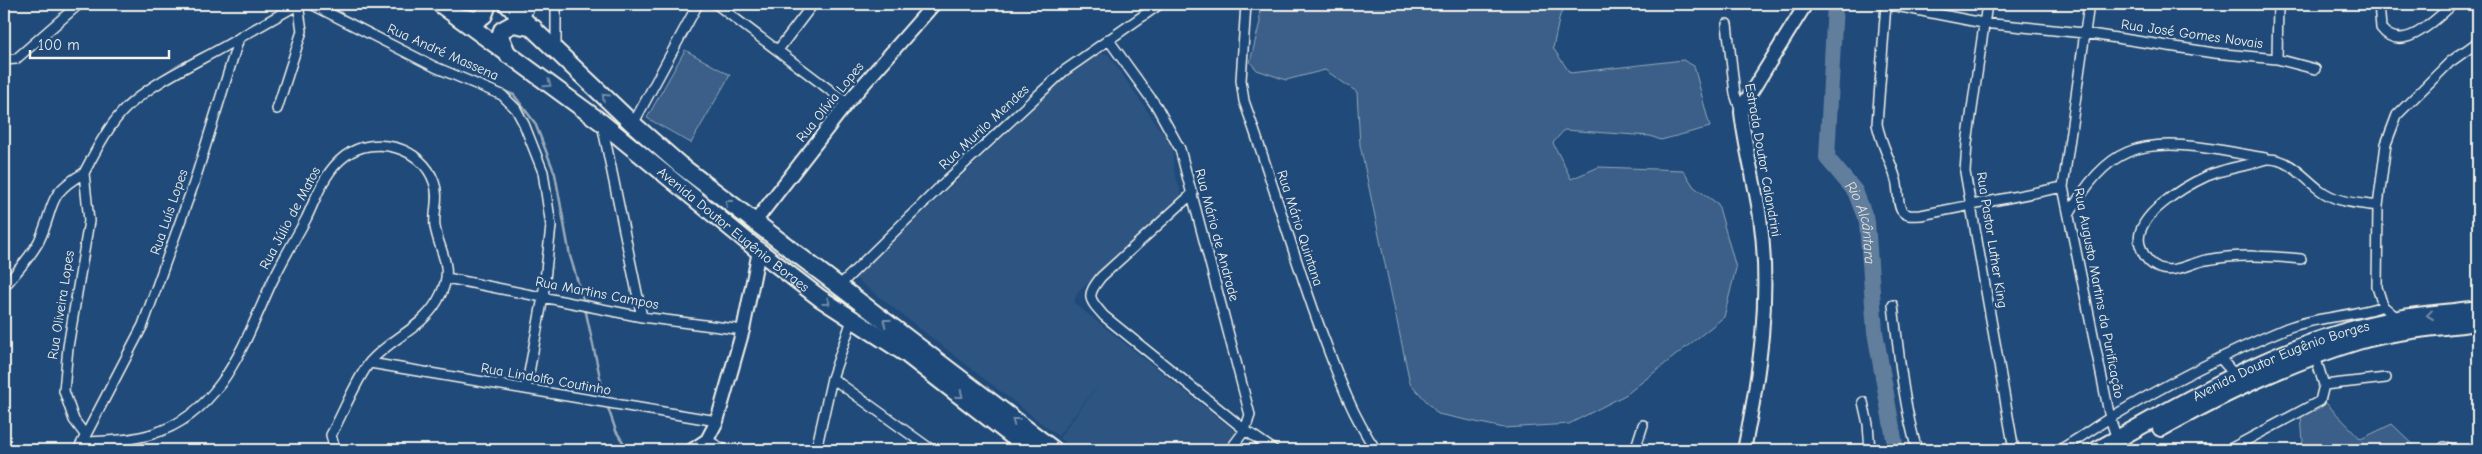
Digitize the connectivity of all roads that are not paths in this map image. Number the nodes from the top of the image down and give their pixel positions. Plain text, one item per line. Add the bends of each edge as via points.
1 (79, 4) edge
2 (299, 4) edge
3 (311, 4) edge
4 (440, 4) edge
5 (488, 4) edge
6 (507, 4) edge
7 (556, 4) edge
8 (698, 4) edge
9 (716, 4) edge
10 (813, 4) edge
11 (934, 4) edge
12 (1160, 4) edge
13 (1246, 4) edge
14 (1806, 4) edge
15 (1886, 4) edge
16 (1987, 4) edge
17 (2089, 4) edge
18 (2278, 4) edge
19 (2453, 4) edge
20 (2379, 7) edge
21 (456, 16) junction
22 (530, 17) edge
23 (1983, 23) junction
24 (1727, 24) dead end
25 (2084, 32) junction
26 (239, 38) junction
27 (1108, 39) junction
28 (2478, 42) edge
29 (556, 49) junction
30 (778, 50) junction
31 (508, 55) junction
32 (2277, 59) junction
33 (4, 60) edge
34 (2315, 69) dead end
35 (847, 103) junction
36 (277, 109) dead end
37 (1742, 112) junction
38 (601, 122) junction
39 (633, 124) junction
40 (2269, 159) junction
41 (84, 173) junction
42 (2063, 187) junction
43 (1192, 194) junction
44 (1971, 205) junction
45 (2378, 206) junction
46 (2068, 215) junction
47 (754, 223) junction
48 (758, 251) junction
49 (2301, 258) dead end
50 (447, 278) junction
51 (839, 286) junction
52 (4, 287) edge
53 (543, 297) junction
54 (1893, 305) dead end
55 (2383, 306) junction
56 (2478, 310) edge
57 (642, 317) junction
58 (2398, 319) junction
59 (852, 320) junction
60 (2478, 322) edge
61 (743, 330) junction
62 (2315, 356) junction
63 (2220, 358) junction
64 (370, 363) junction
65 (2234, 374) junction
66 (832, 378) junction
67 (2386, 378) dead end
68 (2324, 385) junction
69 (526, 390) junction
70 (1863, 402) dead end
71 (2110, 418) junction
72 (717, 421) junction
73 (1643, 425) dead end
74 (1245, 430) junction
75 (707, 440) junction
76 (82, 443) edge
77 (2119, 445) edge
78 (335, 450) edge
79 (692, 450) edge
80 (724, 450) edge
81 (816, 450) edge
82 (932, 450) edge
83 (1030, 450) edge
84 (1054, 450) edge
85 (1230, 450) edge
86 (1274, 450) edge
87 (1376, 450) edge
88 (1635, 450) edge
89 (1744, 450) edge
90 (1870, 450) edge
91 (1916, 450) edge
92 (2014, 450) edge
93 (2059, 450) edge
94 (2097, 450) edge
95 (2228, 450) edge

1 - 33 street via 16,59
2 - 26 street
2 - 36 street via 301,37
3 - 53 street, Rua André Massena via 435,67 491,89 516,110 536,150 548,196 551,226
4 - 21 highway, Avenida Doutor Eugênio Borges
5 - 21 highway via 484,15 477,20
6 - 22 highway, Avenida Doutor Eugênio Borges
7 - 29 street
8 - 39 street
9 - 30 street
10 - 30 street
11 - 35 street, Rua Olívia Lopes
12 - 27 street, Rua Murilo Mendes
13 - 87 street, Rua Mário Quintana via 1241,80 1244,101 1302,280 1339,378 1355,417
14 - 37 street via 1745,102
15 - 23 street, Rua José Gomes Novais
15 - 44 street via 1877,124 1896,181 1901,210 1908,215
16 - 23 street, Rua Pastor Luther King
17 - 25 street, Rua Augusto Martins da Purificação
18 - 32 street
19 - 20 street via 2420,31 2405,37 2384,32
21 - 31 highway, Avenida Doutor Eugênio Borges
22 - 29 highway, Avenida Doutor Eugênio Borges
22 - 31 highway via 502,30 500,36
23 - 25 street, Rua José Gomes Novais
23 - 44 street, Rua Pastor Luther King via 1965,172
24 - 37 street, Estrada Doutor Calandrini via 1735,94
25 - 32 street, Rua José Gomes Novais via 2214,54
25 - 42 street, Rua Augusto Martins da Purificação
26 - 41 street via 158,84 127,107
26 - 76 street, Rua Luís Lopes via 194,182 143,325
27 - 43 street, Rua Mário de Andrade via 1174,135
27 - 51 street, Rua Murilo Mendes via 1064,71
28 - 45 street via 2450,62 2397,115 2386,144
39 -> 29 highway, Avenida Doutor Eugênio Borges
30 - 35 street
31 -> 38 highway, Avenida Doutor Eugênio Borges
32 - 34 street, Rua José Gomes Novais
35 - 47 street, Rua Olívia Lopes
37 - 89 street, Estrada Doutor Calandrini via 1760,218 1766,294 1757,389
38 - 48 highway, Avenida Doutor Eugênio Borges
38 - 57 street
47 -> 39 highway, Avenida Doutor Eugênio Borges
40 - 45 street via 2291,166 2320,190 2342,202
40 - 46 street via 2177,146 2129,152 2112,162 2082,191
40 - 49 street via 2207,176 2174,196 2143,224 2138,239 2142,252 2150,263 2161,269 2240,255
41 - 52 street via 59,190 38,241
41 - 76 street, Rua Oliveira Lopes via 89,221 64,391
42 - 44 street
42 - 46 street, Rua Augusto Martins da Purificação
43 - 74 street, Rua Mário de Andrade via 1250,415
43 - 74 street via 1101,277 1090,293 1090,299 1104,316
44 - 92 street, Rua Pastor Luther King
45 - 55 street via 2377,287
46 - 71 street, Rua Augusto Martins da Purificação
47 - 51 highway, Avenida Doutor Eugênio Borges
48 -> 59 highway, Avenida Doutor Eugênio Borges
48 - 61 street
50 - 53 street, Rua Martins Campos
50 - 64 street via 441,295 425,318
50 - 76 street, Rua Júlio de Matos via 448,265 434,220 436,190 432,178 420,161 401,149 373,145 361,148 346,155 324,179 238,360 214,392 180,421 154,434
84 -> 51 highway, Avenida Doutor Eugênio Borges
53 - 57 street, Rua Martins Campos
53 - 69 street, Rua André Massena
54 - 91 street via 1900,366
55 - 58 street
55 - 63 street via 2288,328
56 -> 58 highway, Avenida Doutor Eugênio Borges
57 - 61 street, Rua Martins Campos
58 - 65 highway, Avenida Doutor Eugênio Borges via 2299,347
59 - 66 street
59 -> 83 highway, Avenida Doutor Eugênio Borges via 905,353
60 - 62 highway, Avenida Doutor Eugênio Borges via 2360,341
61 - 72 street
62 - 68 street
62 - 77 highway, Avenida Doutor Eugênio Borges via 2247,383
63 - 65 street
63 - 71 street
64 - 69 street, Rua Lindolfo Coutinho
64 - 78 street via 331,435
65 - 77 highway, Avenida Doutor Eugênio Borges
66 - 81 street
66 - 82 street
67 - 68 street
68 - 95 street via 2323,395 2314,405
69 - 72 street, Rua Lindolfo Coutinho
70 - 90 street
71 - 77 street, Rua Augusto Martins da Purificação
71 - 93 street
72 - 75 street
73 - 88 street
74 - 85 street
74 - 86 street
75 - 79 street
75 - 80 street
77 - 94 highway, Avenida Doutor Eugênio Borges

